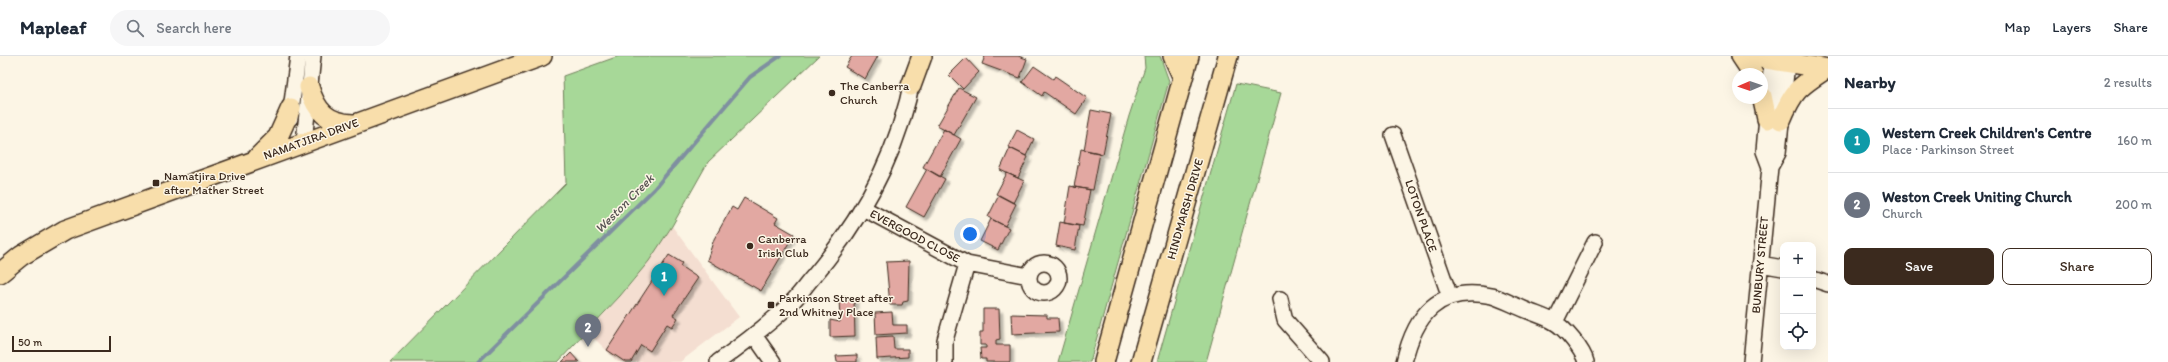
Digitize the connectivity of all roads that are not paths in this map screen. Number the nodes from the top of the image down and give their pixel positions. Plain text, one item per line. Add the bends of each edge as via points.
1 (298, 56) edge
2 (313, 56) edge
3 (542, 56) edge
4 (908, 56) edge
5 (916, 56) edge
6 (922, 56) edge
7 (1173, 56) edge
8 (1189, 56) edge
9 (1741, 56) edge
10 (1748, 56) edge
11 (1231, 59) edge
12 (1780, 61) junction
13 (1749, 68) edge
14 (1827, 69) edge
15 (1183, 78) junction
16 (911, 86) junction
17 (309, 87) junction
18 (1766, 104) edge
19 (291, 108) junction
20 (1774, 120) junction
21 (353, 124) junction
22 (1392, 135) dead end
23 (304, 142) junction
24 (286, 149) junction
25 (256, 159) junction
26 (863, 208) junction
27 (1595, 242) dead end
28 (967, 264) junction
29 (1760, 264) junction
30 (1780, 267) edge
31 (0, 273) edge
32 (1029, 276) dead end
33 (1816, 280) edge
34 (1828, 284) edge
35 (1450, 297) junction
36 (1280, 299) dead end
37 (1555, 322) junction
38 (754, 335) junction
39 (718, 362) edge
40 (773, 362) edge
41 (945, 362) edge
42 (1104, 362) edge
43 (1141, 362) edge
44 (1322, 362) edge
45 (1404, 362) edge
46 (1586, 362) edge
47 (1751, 362) edge

1 - 19 street
2 - 17 street
3 - 21 main road, NAMATJIRA DRIVE
4 - 16 main road
5 - 16 street
6 - 16 main road
7 - 15 main road
8 - 15 main road
9 - 13 main road
10 - 12 main road
11 - 43 main road, HINDMARSH DRIVE
12 - 14 main road
12 - 20 street, BUNBURY STREET
14 - 20 main road via 1802,85
15 - 42 main road
16 - 26 street via 883,172
17 - 21 main road via 318,109 340,124
17 - 23 street
18 - 20 main road
19 - 24 street
19 - 25 main road via 278,137
20 - 29 street, BUNBURY STREET via 1778,153 1770,167
21 - 23 main road, NAMATJIRA DRIVE
22 - 35 street, LOTON PLACE
23 - 24 main road, NAMATJIRA DRIVE
24 - 25 main road, NAMATJIRA DRIVE
25 - 31 main road, NAMATJIRA DRIVE via 243,166 65,230 21,256
26 - 28 street, EVERGOOD CLOSE
26 - 38 street via 848,234 794,299
27 - 37 street
28 - 32 street, EVERGOOD CLOSE
28 - 41 street, EVERGOOD CLOSE via 945,340
29 - 30 street
29 - 47 street, BUNBURY STREET
33 - 34 street
35 - 37 street via 1493,297
35 - 45 street via 1431,307 1417,322
36 - 44 street via 1285,320
37 - 46 street via 1575,342
38 - 39 street
38 - 40 street

